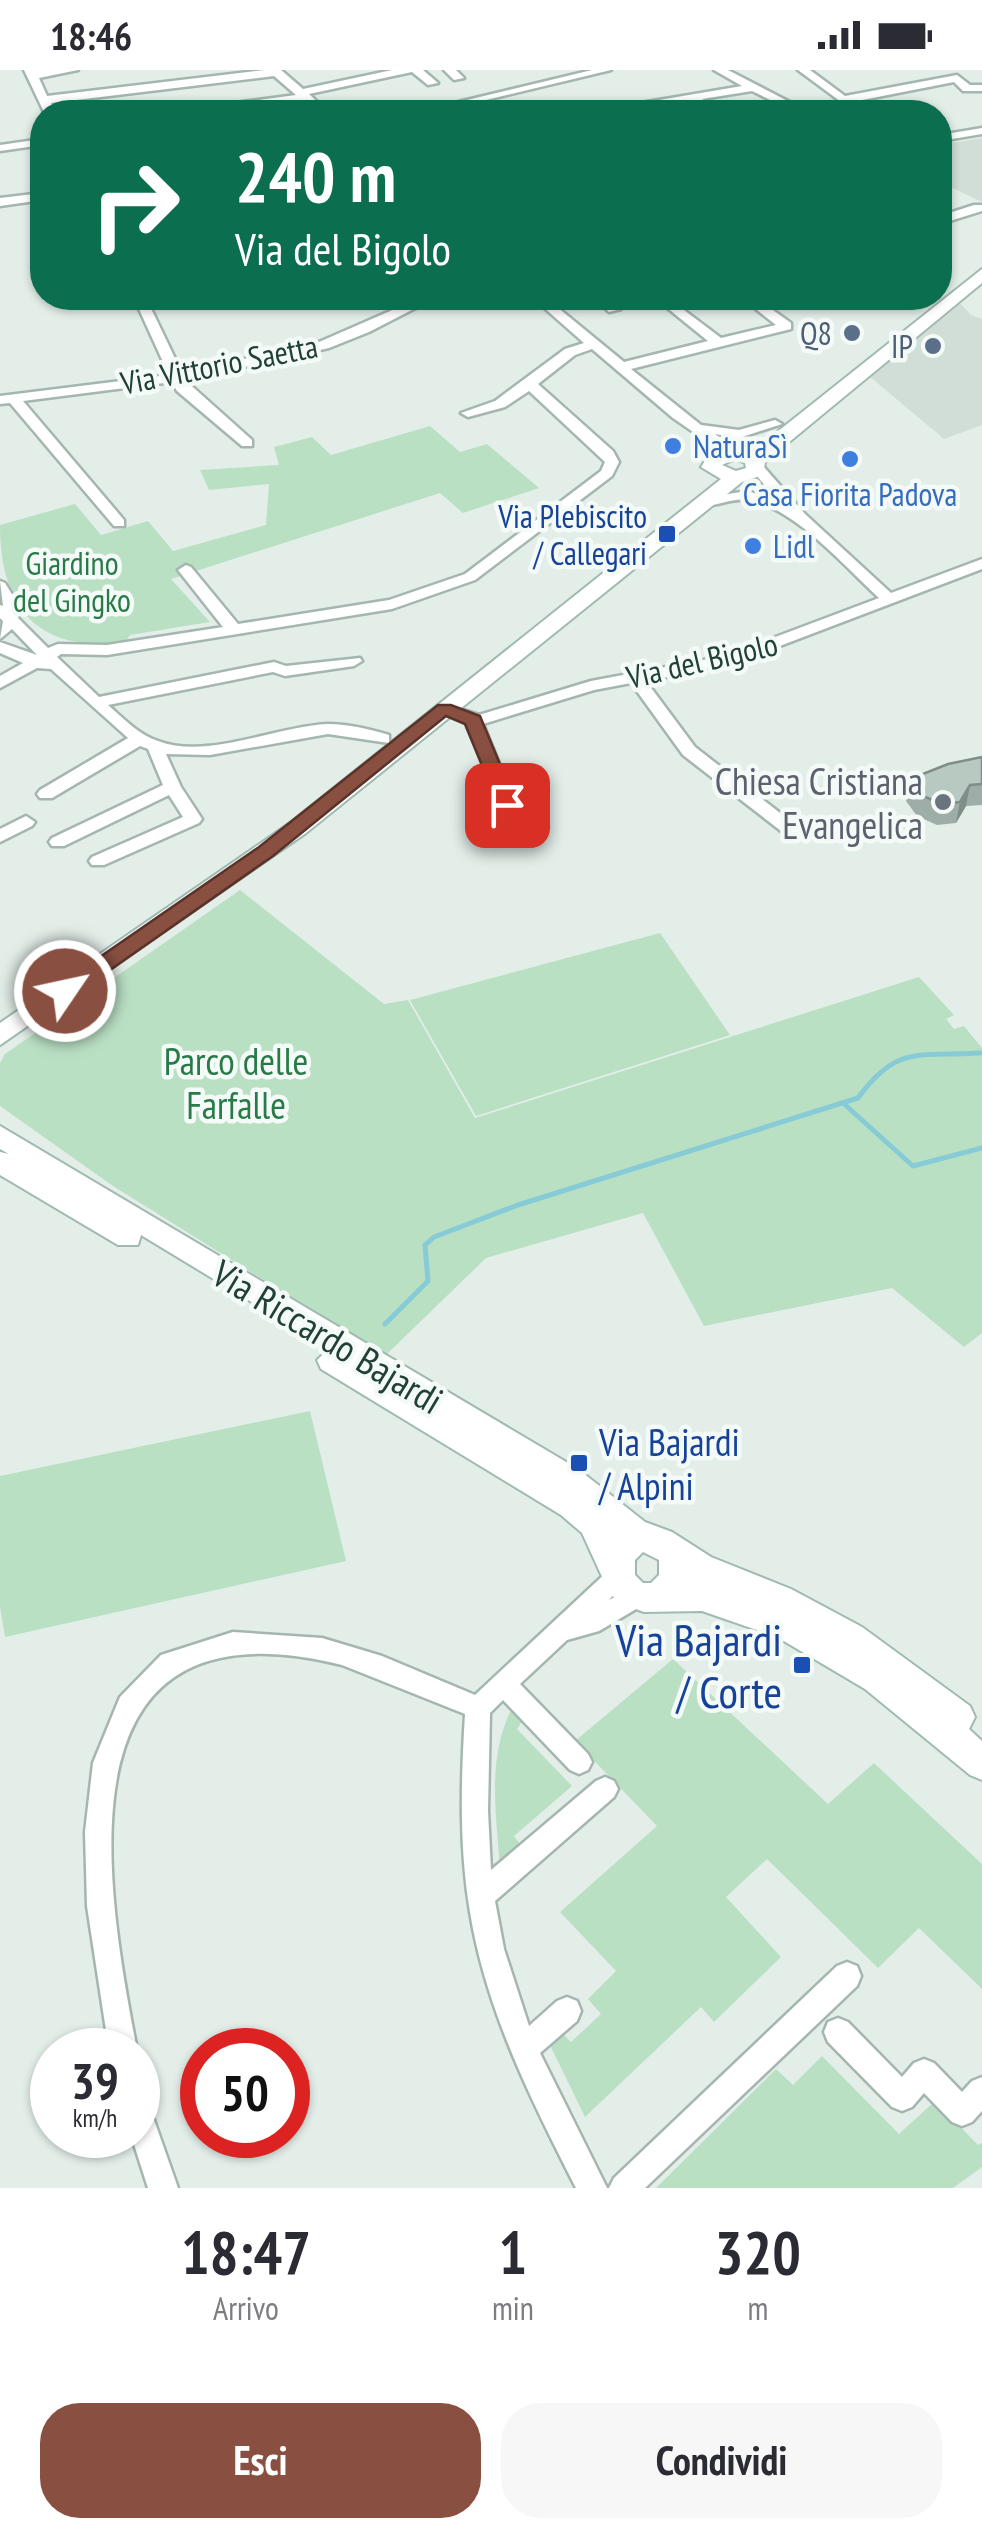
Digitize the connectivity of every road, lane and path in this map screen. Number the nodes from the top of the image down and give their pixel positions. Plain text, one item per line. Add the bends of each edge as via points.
1 (73, 70) edge
2 (412, 70) edge
3 (606, 70) edge
4 (719, 70) edge
5 (803, 70) edge
6 (906, 70) edge
7 (274, 71) edge
8 (30, 73) edge
9 (364, 80) junction
10 (923, 81) junction
11 (432, 83) dead end
12 (751, 88) junction
13 (982, 88) edge
14 (379, 92) dead end
15 (302, 95) junction
16 (693, 98) junction
17 (44, 100) joint
18 (280, 100) edge
19 (308, 100) edge
20 (476, 100) edge
21 (679, 100) edge
22 (697, 100) edge
23 (777, 100) edge
24 (843, 100) edge
25 (864, 100) edge
26 (982, 132) edge
27 (952, 136) edge
28 (30, 144) edge
29 (0, 148) edge
30 (30, 198) edge
31 (0, 202) edge
32 (978, 208) dead end
33 (952, 216) edge
34 (982, 259) edge
35 (982, 274) edge
36 (952, 283) edge
37 (952, 297) edge
38 (145, 310) edge
39 (401, 310) edge
40 (554, 310) edge
41 (676, 310) edge
42 (764, 310) edge
43 (919, 310) edge
44 (935, 310) edge
45 (717, 342) junction
46 (594, 344) junction
47 (621, 368) junction
48 (176, 378) junction
49 (530, 384) junction
50 (7, 400) edge
51 (468, 414) dead end
52 (678, 414) junction
53 (775, 424) junction
54 (700, 428) junction
55 (247, 443) dead end
56 (735, 465) junction
57 (699, 502) junction
58 (776, 504) junction
59 (800, 517) junction
60 (118, 523) dead end
61 (982, 564) edge
62 (186, 570) dead end
63 (0, 586) edge
64 (890, 600) junction
65 (8, 616) edge
66 (234, 630) junction
67 (0, 634) edge
68 (0, 648) edge
69 (354, 661) dead end
70 (46, 662) junction
71 (635, 676) junction
72 (0, 683) edge
73 (99, 702) junction
74 (444, 708) junction
75 (473, 720) junction
76 (383, 739) junction
77 (148, 743) junction
78 (172, 788) junction
79 (46, 794) dead end
80 (507, 805) dead end
81 (26, 822) dead end
82 (796, 834) dead end
83 (0, 836) edge
84 (58, 842) dead end
85 (98, 861) dead end
86 (0, 1014) edge
87 (0, 1036) edge
88 (0, 1136) edge
89 (0, 1162) edge
90 (663, 1548) junction
91 (633, 1582) junction
92 (502, 1682) junction
93 (478, 1708) junction
94 (982, 1738) edge
95 (578, 1762) dead end
96 (982, 1764) edge
97 (605, 1789) dead end
98 (481, 1894) junction
99 (847, 1976) dead end
100 (567, 2011) dead end
101 (118, 2028) edge
102 (838, 2032) dead end
103 (524, 2050) junction
104 (982, 2092) edge
105 (153, 2158) edge
106 (163, 2188) edge
107 (592, 2188) edge
108 (624, 2188) edge

1 - 8 street
2 - 9 street
2 - 11 street
3 - 20 street
4 - 12 street
5 - 24 street
6 - 10 street
7 - 15 street
7 - 17 street
8 - 17 street
9 - 14 street
9 - 15 street
10 - 13 street via 957,78 967,88
10 - 25 street
12 - 16 street
12 - 23 street
15 - 18 street
15 - 19 street
16 - 21 street
16 - 22 street
26 - 27 street
28 - 29 street
30 - 31 street
32 - 33 street
34 - 36 main road
35 - 37 main road
38 - 48 street
39 - 48 street, Via Vittorio Saetta via 326,344
40 - 46 street
41 - 45 street
42 - 45 street via 786,326
43 - 53 main road
44 - 56 main road
45 - 47 street
46 - 47 street
46 - 49 street via 570,352
47 - 52 street
48 - 50 street, Via Vittorio Saetta
48 - 55 street
49 - 51 street
49 - 66 street via 608,454 607,473 479,574 392,604
50 - 60 street
52 - 54 street
52 - 56 street
53 - 54 street via 739,434
53 - 56 main road
54 - 56 street
56 - 57 main road
56 - 58 street
56 - 59 street
56 - 76 main road via 696,488
57 - 58 street via 738,494
57 - 74 main road
58 - 59 street
59 - 64 street
61 - 64 street, Via del Bigolo
62 - 66 street
63 - 65 street
64 - 71 street, Via del Bigolo via 729,660
65 - 67 street
65 - 70 street
66 - 70 street
68 - 70 street
69 - 73 street via 274,667
70 - 72 street
70 - 73 street
71 - 75 street, Via del Bigolo
71 - 82 street via 690,751
73 - 77 street
74 - 75 street
74 - 87 main road via 266,852
75 - 80 street
76 - 77 street via 336,731 189,750
76 - 86 main road via 212,871
77 - 78 street
77 - 79 street
78 - 84 street
78 - 85 street via 194,818
81 - 83 street
88 - 90 main road, Via Riccardo Bajardi via 566,1478
89 - 91 main road, Via Riccardo Bajardi via 572,1505 593,1523
90 - 91 main road via 628,1545
90 - 91 main road via 678,1576
90 - 94 main road, Via Riccardo Bajardi via 834,1629 898,1668
91 - 92 street via 590,1623 565,1630
91 - 96 main road via 729,1601 770,1617 885,1684
92 - 93 street
92 - 95 street
93 - 98 street via 474,1777
93 - 101 street via 323,1649 281,1644 216,1644 158,1672 111,1734 99,1788 97,1866
97 - 98 street
98 - 103 street via 494,1961
99 - 108 street
100 - 103 street
102 - 104 street via 902,2097 924,2073 962,2112
103 - 107 street
105 - 106 street

